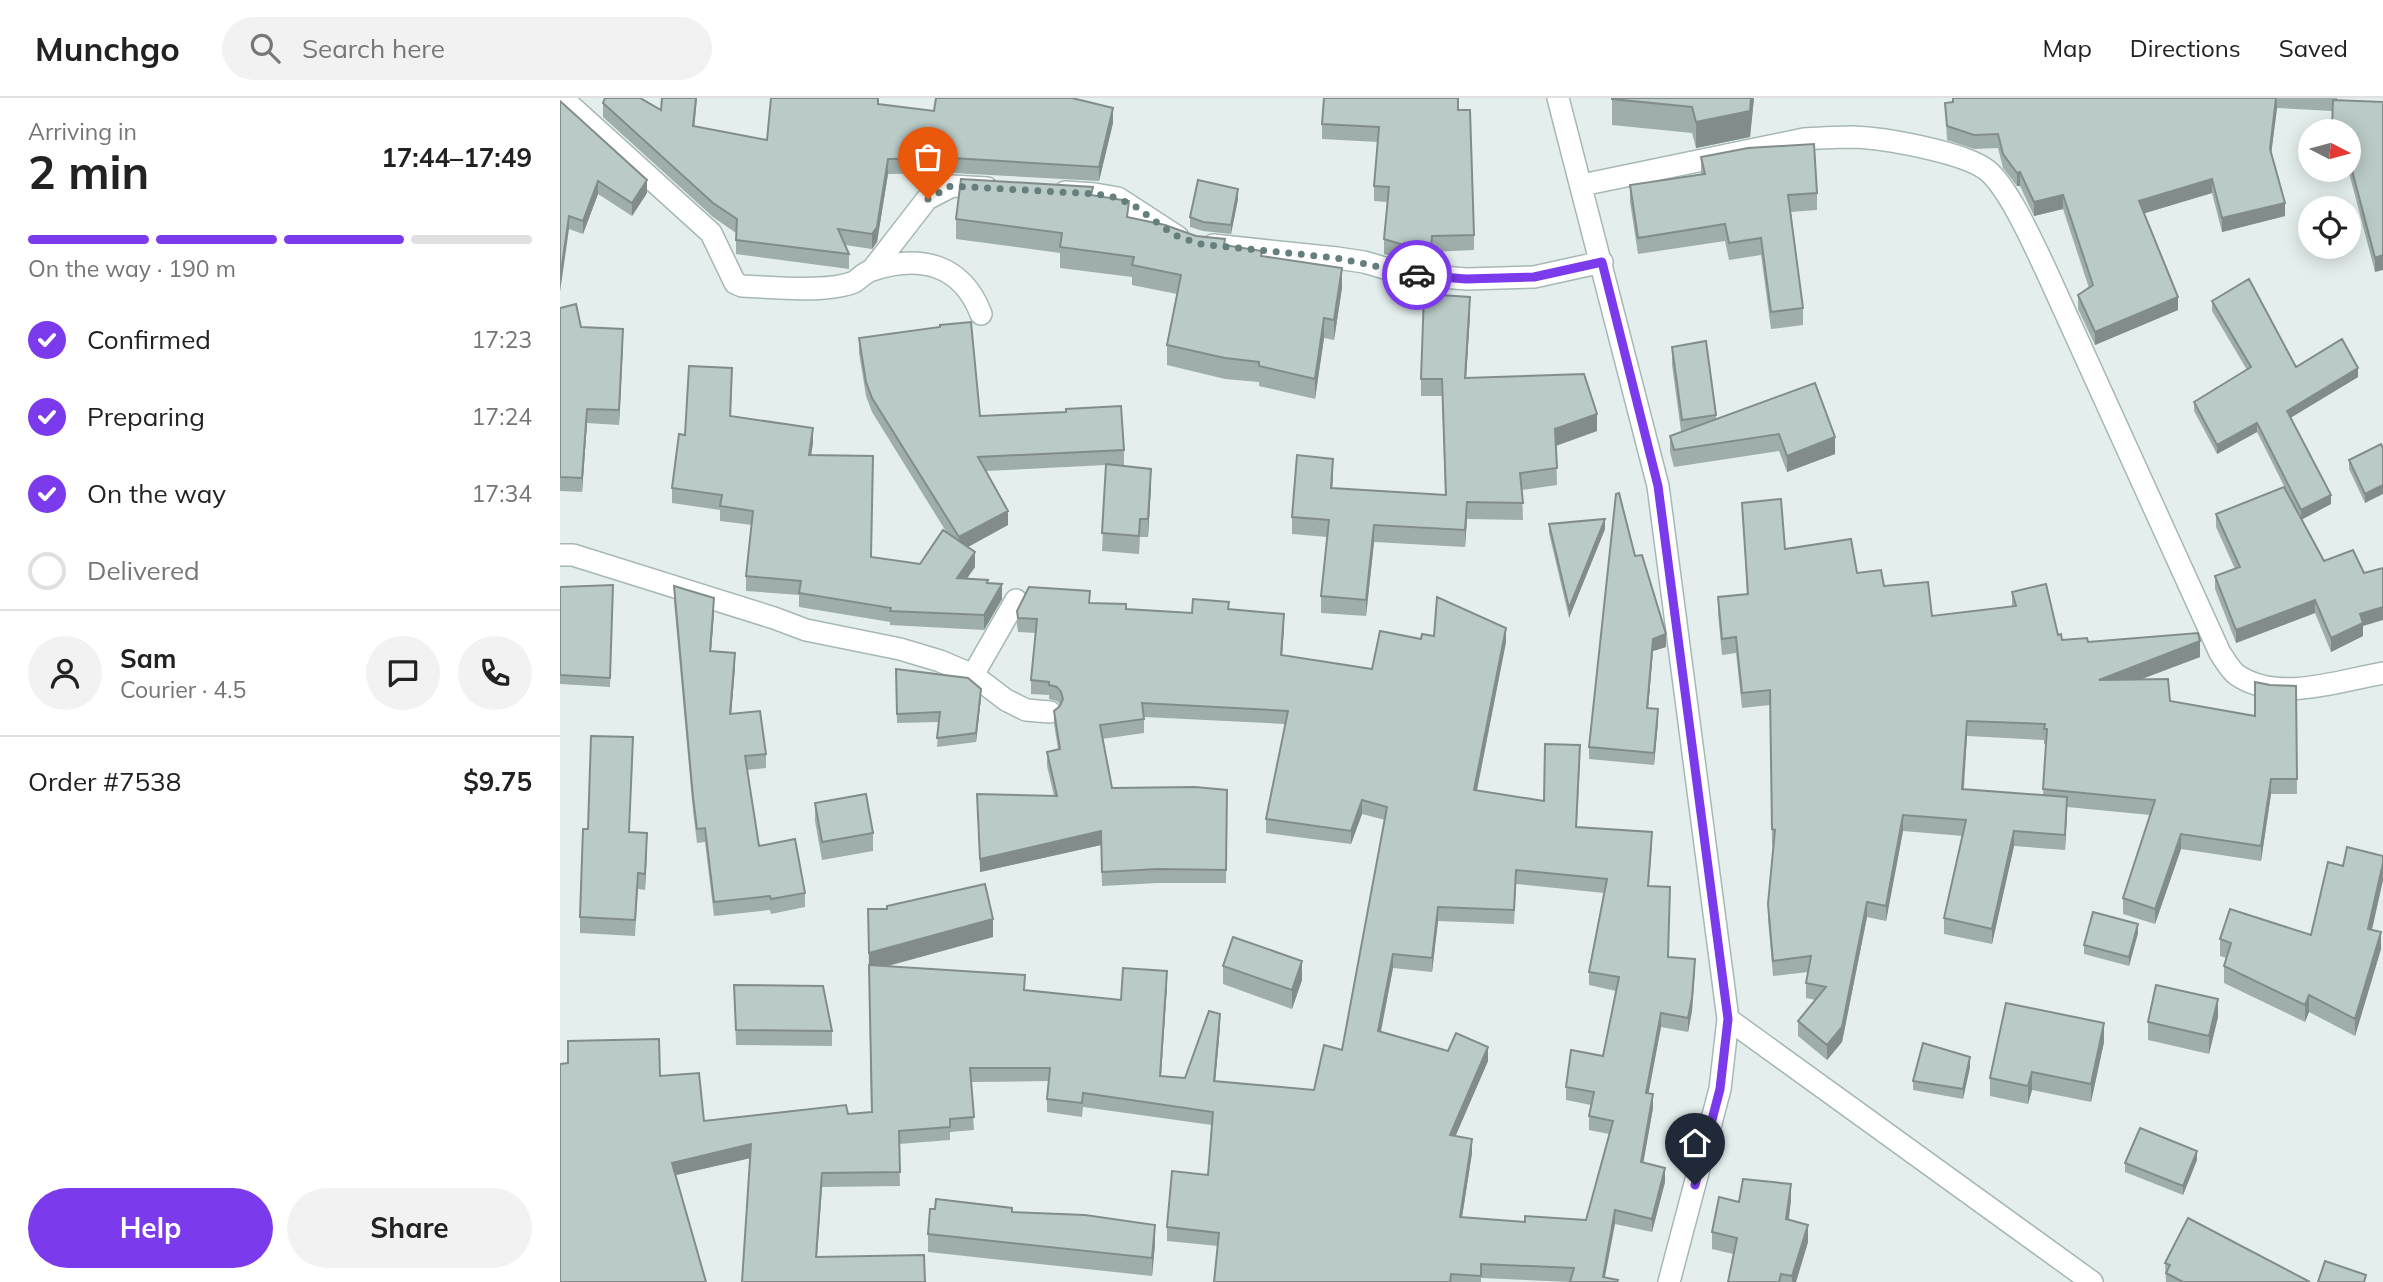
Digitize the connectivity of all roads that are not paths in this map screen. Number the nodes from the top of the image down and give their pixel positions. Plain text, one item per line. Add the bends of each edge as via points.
1 (562, 98) edge
2 (1558, 98) edge
3 (1582, 185) junction
4 (1004, 189) edge
5 (1043, 191) edge
6 (1602, 262) junction
7 (872, 270) junction
8 (981, 314) dead end
9 (560, 555) edge
10 (1016, 600) dead end
11 (2383, 673) edge
12 (973, 675) junction
13 (1050, 712) dead end
14 (1728, 1019) junction
15 (1669, 1282) edge
16 (2092, 1282) edge

1 - 7 street via 711,233 735,283 830,287 854,282
2 - 3 street
3 - 6 street
3 - 11 street via 1804,139 1857,137 1973,161 1990,172 2015,209 2220,653 2234,674 2275,688 2299,688
4 - 7 street via 951,186 928,199
5 - 6 street via 1118,198 1174,235 1200,244 1337,258 1405,274 1466,279 1534,277
6 - 14 street via 1658,486
7 - 8 street via 910,263 943,268 965,284
9 - 12 street via 573,555 806,630 900,649
10 - 12 street
12 - 13 street via 1026,710
14 - 15 street via 1720,1089
14 - 16 street

